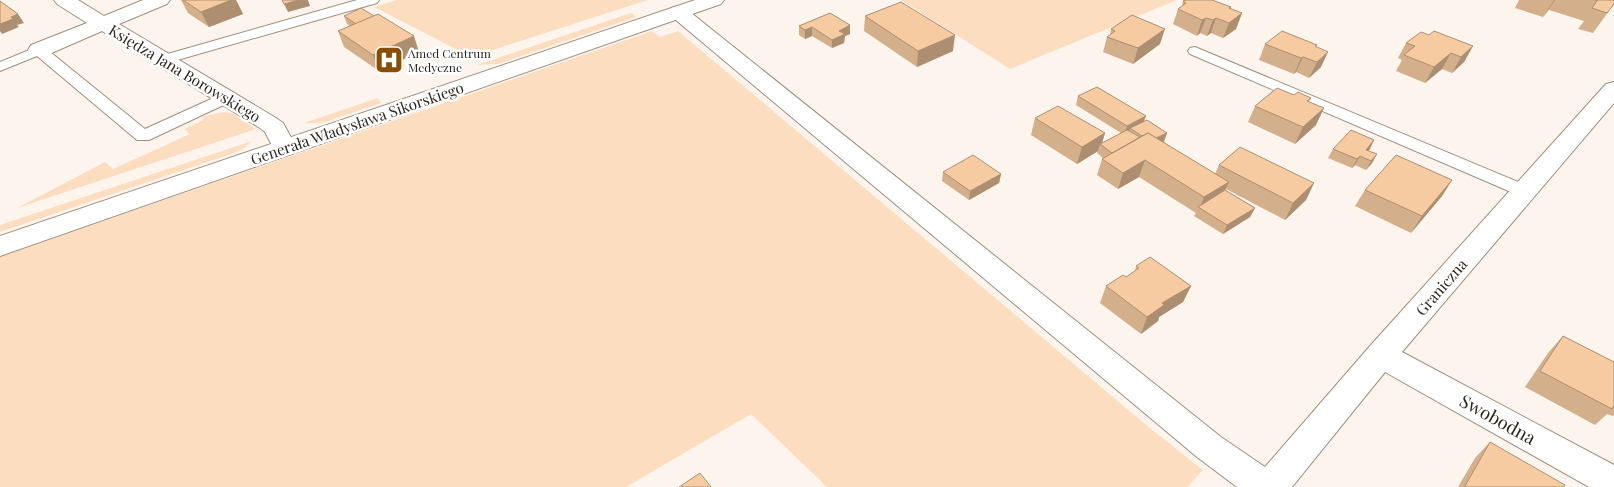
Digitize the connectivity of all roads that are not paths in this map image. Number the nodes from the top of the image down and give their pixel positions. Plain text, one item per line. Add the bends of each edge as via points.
1 (64, 0) edge
2 (160, 0) edge
3 (372, 0) edge
4 (714, 0) edge
5 (678, 12) junction
6 (102, 24) junction
7 (39, 50) junction
8 (1195, 51) dead end
9 (162, 60) junction
10 (0, 67) edge
11 (1614, 89) edge
12 (226, 98) junction
13 (285, 148) junction
14 (1524, 191) junction
15 (0, 246) edge
16 (1381, 355) junction
17 (1614, 483) edge
18 (1265, 487) edge
19 (1270, 487) edge

1 - 6 street, Księdza Jana Borowskiego
2 - 6 street
3 - 9 lane
4 - 5 street, Generała Władysława Sikorskiego
5 - 13 street, Generała Władysława Sikorskiego
5 - 18 street via 1202,440
6 - 7 street
6 - 9 street, Księdza Jana Borowskiego
7 - 10 lane
7 - 12 lane via 143,136
8 - 14 lane
9 - 12 street, Księdza Jana Borowskiego
11 - 14 street, Graniczna
12 - 13 street, Księdza Jana Borowskiego via 275,128
13 - 15 street, Generała Władysława Sikorskiego
14 - 16 street, Graniczna
16 - 17 street, Swobodna
16 - 19 street, Graniczna

